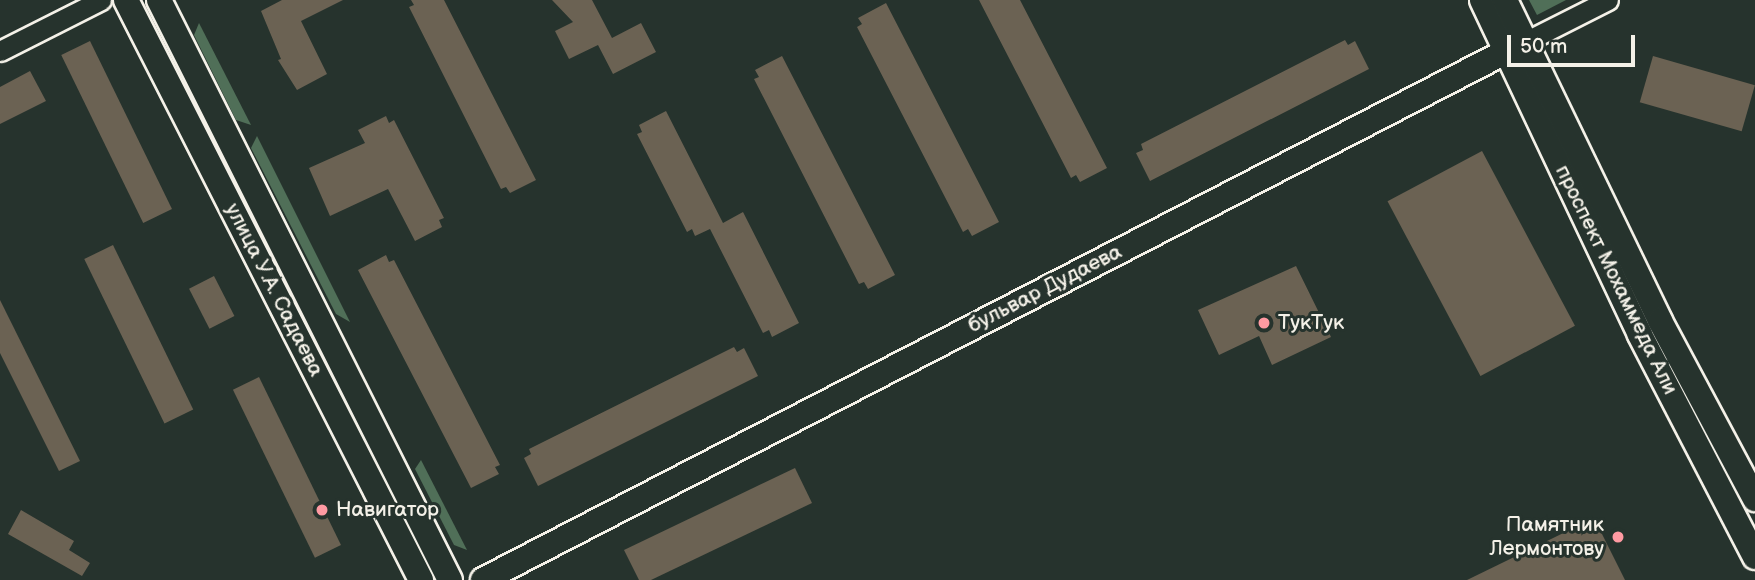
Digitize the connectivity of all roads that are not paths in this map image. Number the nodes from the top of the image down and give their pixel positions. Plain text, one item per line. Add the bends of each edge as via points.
1 (101, 0) edge
2 (127, 0) edge
3 (159, 0) edge
4 (1482, 0) edge
5 (1504, 0) edge
6 (1608, 0) edge
7 (1516, 46) junction
8 (0, 51) edge
9 (1755, 499) edge
10 (1755, 557) edge
11 (421, 580) edge
12 (450, 580) edge
13 (483, 580) edge

1 - 8 street
2 - 11 main road, улица У.А. Садаева
3 - 12 main road, улица У.А. Садаева via 446,564
4 - 7 main road, проспект Мохаммеда Али
5 - 7 main road, проспект Мохаммеда Али
6 - 7 street, бульвар Дудаева
7 - 9 main road, проспект Мохаммеда Али
7 - 10 main road, проспект Мохаммеда Али via 1640,335
7 - 13 main road, бульвар Дудаева

